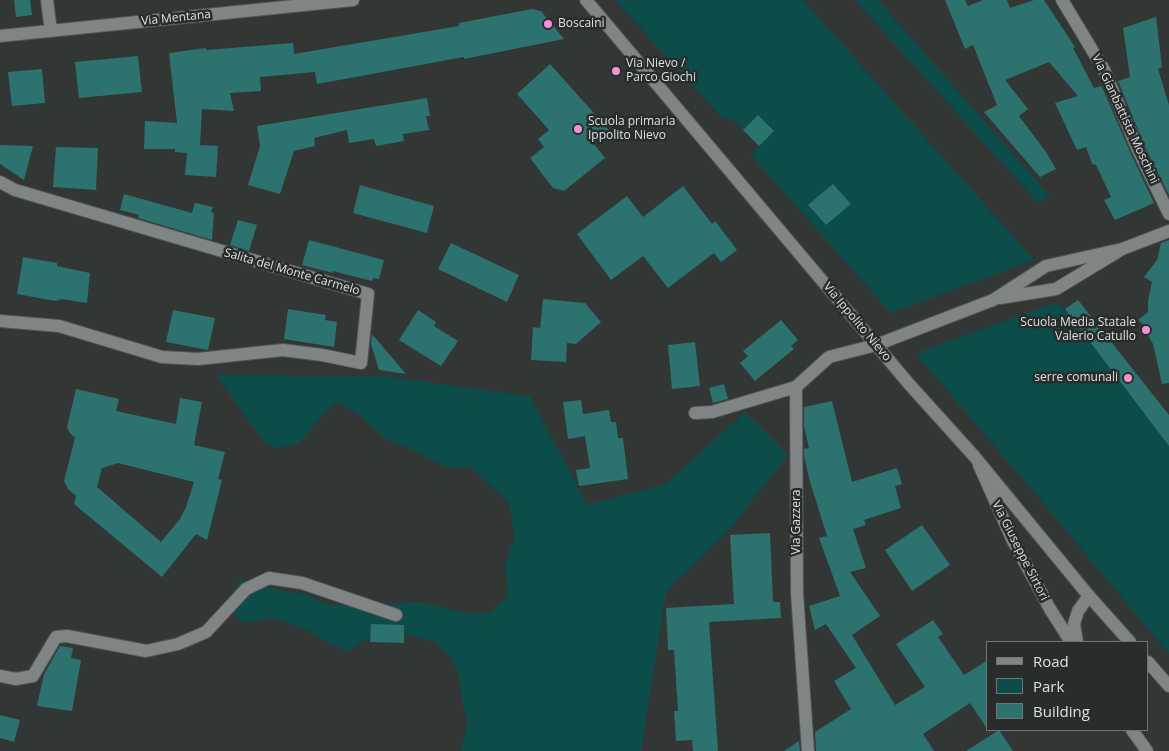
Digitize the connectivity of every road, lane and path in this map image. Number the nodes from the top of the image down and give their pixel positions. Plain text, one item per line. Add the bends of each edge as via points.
1 (47, 0) edge
2 (353, 0) edge
3 (586, 0) edge
4 (1062, 0) edge
5 (299, 3) edge
6 (51, 31) junction
7 (0, 36) edge
8 (0, 182) edge
9 (1169, 214) edge
10 (1169, 231) edge
11 (1122, 249) junction
12 (993, 300) junction
13 (0, 322) edge
14 (876, 345) junction
15 (796, 386) junction
16 (695, 413) dead end
17 (974, 456) junction
18 (1089, 596) junction
19 (396, 615) dead end
20 (1070, 641) edge
21 (1077, 641) edge
22 (1129, 641) edge
23 (1149, 663) edge
24 (0, 676) edge
25 (1169, 686) edge
26 (1133, 731) edge
27 (808, 751) edge
28 (1146, 751) edge

1 - 6 street
2 - 5 street, Via Mentana
3 - 14 street, Via Ippolito Nievo
4 - 9 street, Via Gianbattista Moschini via 1103,68
5 - 6 street, Via Mentana
6 - 7 street, Via Mentana
8 - 13 street, Salita del Monte Carmelo via 15,190 368,294 361,363 282,350 198,359 162,357 59,326
10 - 11 street
11 - 12 street via 1046,266
11 - 12 street via 1056,289
12 - 14 street
14 - 15 street via 829,357
14 - 17 street, Via Ippolito Nievo
15 - 16 street via 712,412
15 - 27 street, Via Gazzera via 797,593
17 - 18 street, Via Ippolito Nievo
17 - 20 street, Via Giuseppe Sirtori via 1013,541
18 - 21 street via 1078,611 1074,624
18 - 22 street, Via Ippolito Nievo
19 - 24 street via 302,583 268,578 246,588 206,632 178,644 146,651 67,636 56,638 33,676 16,679
23 - 25 street
26 - 28 street

